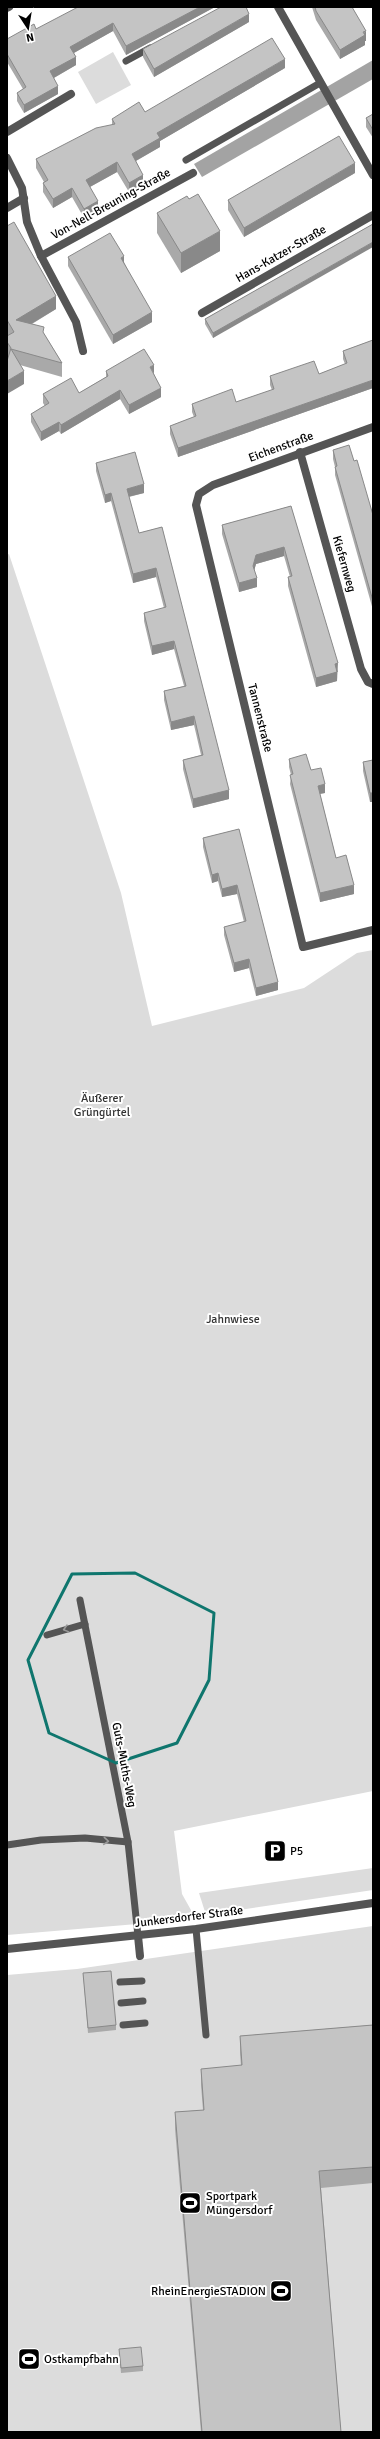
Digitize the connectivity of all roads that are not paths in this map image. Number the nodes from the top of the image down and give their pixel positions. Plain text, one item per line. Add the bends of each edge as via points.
1 (278, 7) edge
2 (159, 43) edge
3 (126, 61) dead end
4 (322, 85) junction
5 (71, 94) dead end
6 (7, 132) edge
7 (7, 158) edge
8 (186, 160) dead end
9 (193, 173) dead end
10 (373, 175) edge
11 (24, 198) junction
12 (7, 208) edge
13 (373, 215) edge
14 (42, 256) junction
15 (202, 313) dead end
16 (83, 350) dead end
17 (373, 427) edge
18 (300, 452) junction
19 (199, 494) joint
20 (371, 683) edge
21 (373, 930) edge
22 (80, 1600) dead end
23 (85, 1624) junction
24 (47, 1635) dead end
25 (128, 1842) junction
26 (7, 1845) edge
27 (373, 1903) edge
28 (196, 1929) junction
29 (138, 1936) junction
30 (7, 1949) edge
31 (140, 1956) dead end
32 (142, 1980) dead end
33 (120, 1982) dead end
34 (144, 2001) dead end
35 (121, 2003) dead end
36 (145, 2023) dead end
37 (123, 2025) dead end
38 (206, 2035) dead end

1 - 4 street
2 - 3 lane
4 - 8 lane
4 - 10 street
5 - 6 street
7 - 11 street, Von-Nell-Breuning-Straße via 22,188
9 - 14 street, Von-Nell-Breuning-Straße
11 - 12 street
11 - 14 street, Von-Nell-Breuning-Straße via 27,222
13 - 15 street, Hans-Katzer-Straße
14 - 16 street, Von-Nell-Breuning-Straße via 76,322
17 - 18 street, Eichenstraße
18 - 19 street, Eichenstraße via 214,485
18 - 20 street, Kiefernweg via 360,662
19 - 21 street, Tannenstraße via 196,506 302,947
22 - 23 lane, Guts-Muths-Weg
23 -> 24 lane
23 - 25 lane, Guts-Muths-Weg
26 -> 25 lane via 86,1838
25 - 29 lane, Guts-Muths-Weg
27 - 28 street, Junkersdorfer Straße
28 - 29 street, Junkersdorfer Straße
28 - 38 lane
29 - 30 street, Junkersdorfer Straße
29 - 31 street
32 - 33 lane
34 - 35 lane
36 - 37 lane

